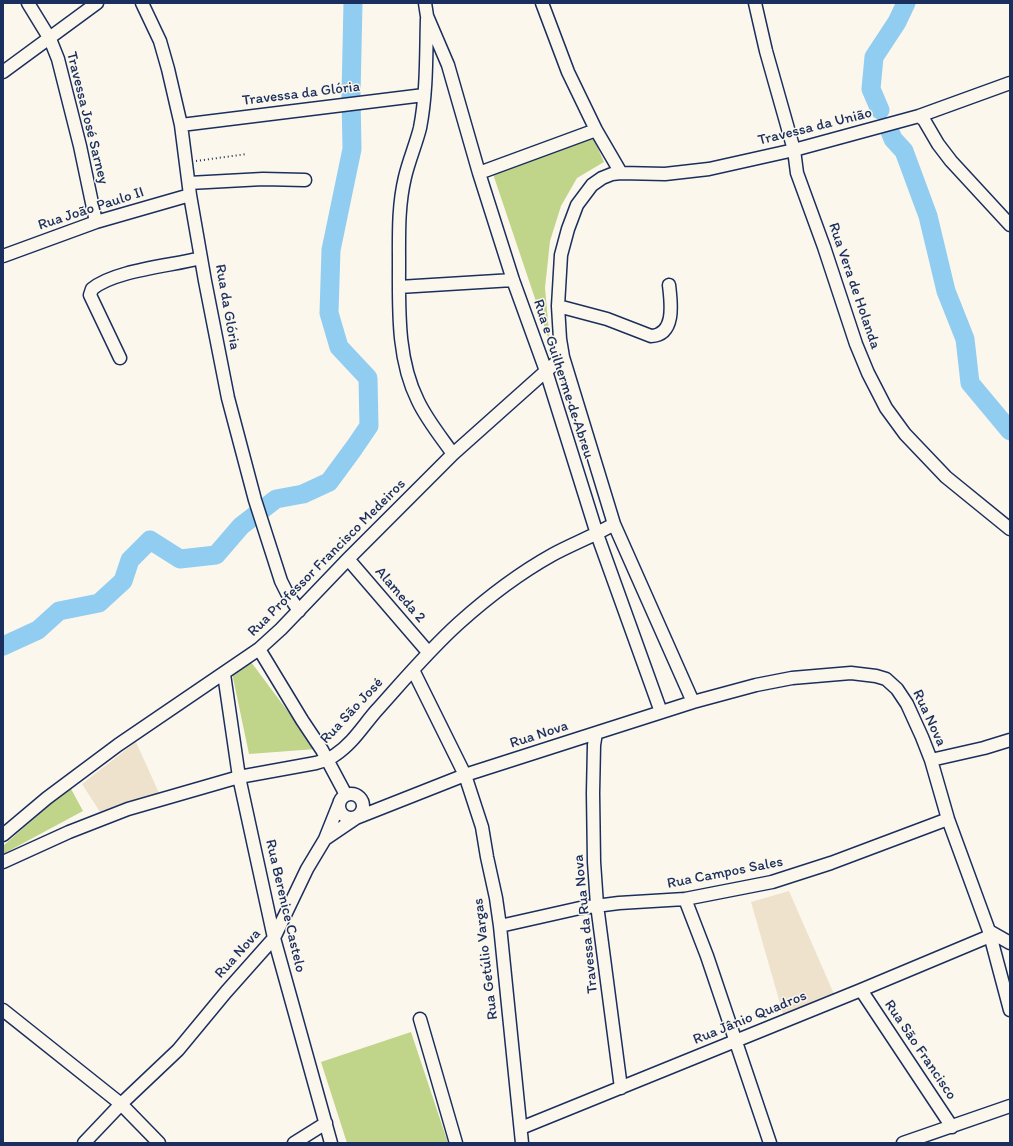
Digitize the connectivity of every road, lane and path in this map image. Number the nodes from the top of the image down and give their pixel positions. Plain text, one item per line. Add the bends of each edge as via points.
1 (28, 3) edge
2 (97, 3) edge
3 (142, 3) edge
4 (425, 3) edge
5 (542, 3) edge
6 (755, 3) edge
7 (427, 16) junction
8 (50, 39) junction
9 (3, 72) edge
10 (1010, 83) edge
11 (424, 95) junction
12 (919, 116) junction
13 (181, 125) junction
14 (596, 130) junction
15 (794, 150) junction
16 (247, 154) dead end
17 (187, 162) junction
18 (479, 173) junction
19 (621, 173) junction
20 (305, 180) dead end
21 (189, 189) junction
22 (96, 222) junction
23 (1010, 225) edge
24 (3, 256) edge
25 (201, 258) junction
26 (513, 280) junction
27 (669, 285) dead end
28 (399, 287) junction
29 (558, 306) junction
30 (563, 357) junction
31 (120, 358) dead end
32 (546, 370) junction
33 (453, 454) junction
34 (614, 524) junction
35 (1010, 529) edge
36 (597, 534) junction
37 (348, 559) junction
38 (299, 611) junction
39 (259, 650) junction
40 (428, 652) junction
41 (413, 670) junction
42 (224, 674) junction
43 (693, 702) junction
44 (661, 712) junction
45 (596, 733) junction
46 (1010, 740) edge
47 (327, 760) junction
48 (931, 760) junction
49 (465, 775) junction
50 (239, 777) junction
51 (360, 798) junction
52 (342, 799) junction
53 (377, 810) junction
54 (356, 818) junction
55 (948, 819) junction
56 (3, 834) edge
57 (326, 839) junction
58 (3, 862) edge
59 (685, 899) junction
60 (597, 905) junction
61 (500, 926) junction
62 (990, 933) junction
63 (274, 938) junction
64 (1010, 943) edge
65 (861, 990) junction
66 (3, 1010) edge
67 (1010, 1010) edge
68 (420, 1019) dead end
69 (736, 1041) junction
70 (621, 1088) junction
71 (121, 1104) junction
72 (1010, 1106) edge
73 (326, 1123) junction
74 (952, 1127) junction
75 (520, 1128) junction
76 (84, 1143) edge
77 (159, 1143) edge
78 (294, 1143) edge
79 (331, 1143) edge
80 (456, 1143) edge
81 (522, 1143) edge
82 (770, 1143) edge
83 (903, 1143) edge

1 - 8 street, Travessa José Sarney
2 - 8 street
3 - 13 street, Rua da Glória via 160,41
4 - 7 street
5 - 14 street via 568,72
6 - 15 street, Rua Vera de Holanda
7 - 11 street
7 - 18 street, Rua e Guilherme de Abreu via 448,64
8 - 9 street
8 - 22 street, Travessa José Sarney via 66,88
10 - 12 street, Travessa da União
11 - 13 street, Travessa da Glória
11 - 28 street via 420,128 405,177 398,226
12 - 15 street, Travessa da União
12 - 23 street via 951,161
13 - 17 street, Rua da Glória
14 - 18 street
14 - 19 street
15 - 19 street, Travessa da União via 709,169 665,174
15 - 35 street, Rua Vera de Holanda via 797,173 856,344 883,403 905,434 946,477
16 - 17 path
17 - 21 street, Rua da Glória
18 - 26 street, Rua e Guilherme de Abreu
19 - 29 street, Rua e Guilherme de Abreu via 602,178 592,185 577,205 561,255
20 - 21 street, Rua João Paulo II via 263,180
21 - 22 street, Rua João Paulo II
21 - 25 street, Rua da Glória
22 - 24 street, Rua João Paulo II
25 - 31 street via 118,276 92,289 90,295
25 - 38 street, Rua da Glória via 228,398 255,500 281,581
26 - 28 street
26 - 32 street, Rua e Guilherme de Abreu
27 - 29 street via 669,323 657,336
28 - 33 street via 404,362 418,401
29 - 30 street, Rua e Guilherme de Abreu
30 - 32 street, Rua Professor Francisco Medeiros
30 - 34 street, Rua e Guilherme de Abreu
32 - 33 street, Rua Professor Francisco Medeiros
32 - 36 street, Rua e Guilherme de Abreu
33 - 37 street, Rua Professor Francisco Medeiros
34 - 36 street, Rua São José
34 - 43 street, Rua e Guilherme de Abreu
36 - 40 street, Rua São José via 572,544 509,582 458,623
36 - 44 street, Rua e Guilherme de Abreu
37 - 38 street, Rua Professor Francisco Medeiros
37 - 40 street, Alameda 2
38 - 39 street, Rua Professor Francisco Medeiros
39 - 42 street, Rua Professor Francisco Medeiros
39 - 47 street
40 - 41 street, Rua São José
41 - 47 street, Rua São José via 348,744
41 - 49 street
42 - 50 street, Rua Berenice Castelo
42 - 56 street, Rua Professor Francisco Medeiros via 118,745
43 - 44 street, Rua Nova
43 - 48 street, Rua Nova via 792,678 851,673 876,676 886,679 907,704
44 - 45 street, Rua Nova
45 - 49 street, Rua Nova
45 - 60 street, Travessa da Rua Nova via 593,793
46 - 48 street
47 - 50 street, Rua São José
47 - 52 street
48 - 55 street, Rua Nova
49 - 53 street, Rua Nova
49 - 61 street, Rua Getúlio Vargas via 482,827
50 - 58 street, Rua São José via 128,809
50 - 63 street, Rua Berenice Castelo
51 - 52 street via 354,794
51 - 53 street
51 - 54 street via 363,810
52 - 54 street via 340,812 346,817
52 - 57 street
53 - 54 street, Rua Nova
54 - 57 street, Rua Nova
55 - 59 street, Rua Campos Sales via 792,876
55 - 62 street, Rua Nova
57 - 63 street, Rua Nova via 307,869
59 - 60 street, Rua Campos Sales
59 - 69 street
60 - 61 street, Rua Campos Sales
60 - 70 street, Travessa da Rua Nova
61 - 75 street, Rua Getúlio Vargas
62 - 64 street
62 - 65 street, Rua Jânio Quadros
62 - 67 street, Rua Nova
63 - 71 street, Rua Nova via 178,1050
63 - 73 street, Rua Berenice Castelo
65 - 69 street, Rua Jânio Quadros
65 - 74 street, Rua São Francisco
66 - 71 street
68 - 80 street
69 - 70 street, Rua Jânio Quadros
69 - 82 street
70 - 75 street, Rua Jânio Quadros
71 - 76 street, Rua Nova
71 - 77 street
72 - 74 street
73 - 78 street
73 - 79 street, Rua Berenice Castelo
74 - 83 street
75 - 81 street, Rua Getúlio Vargas

